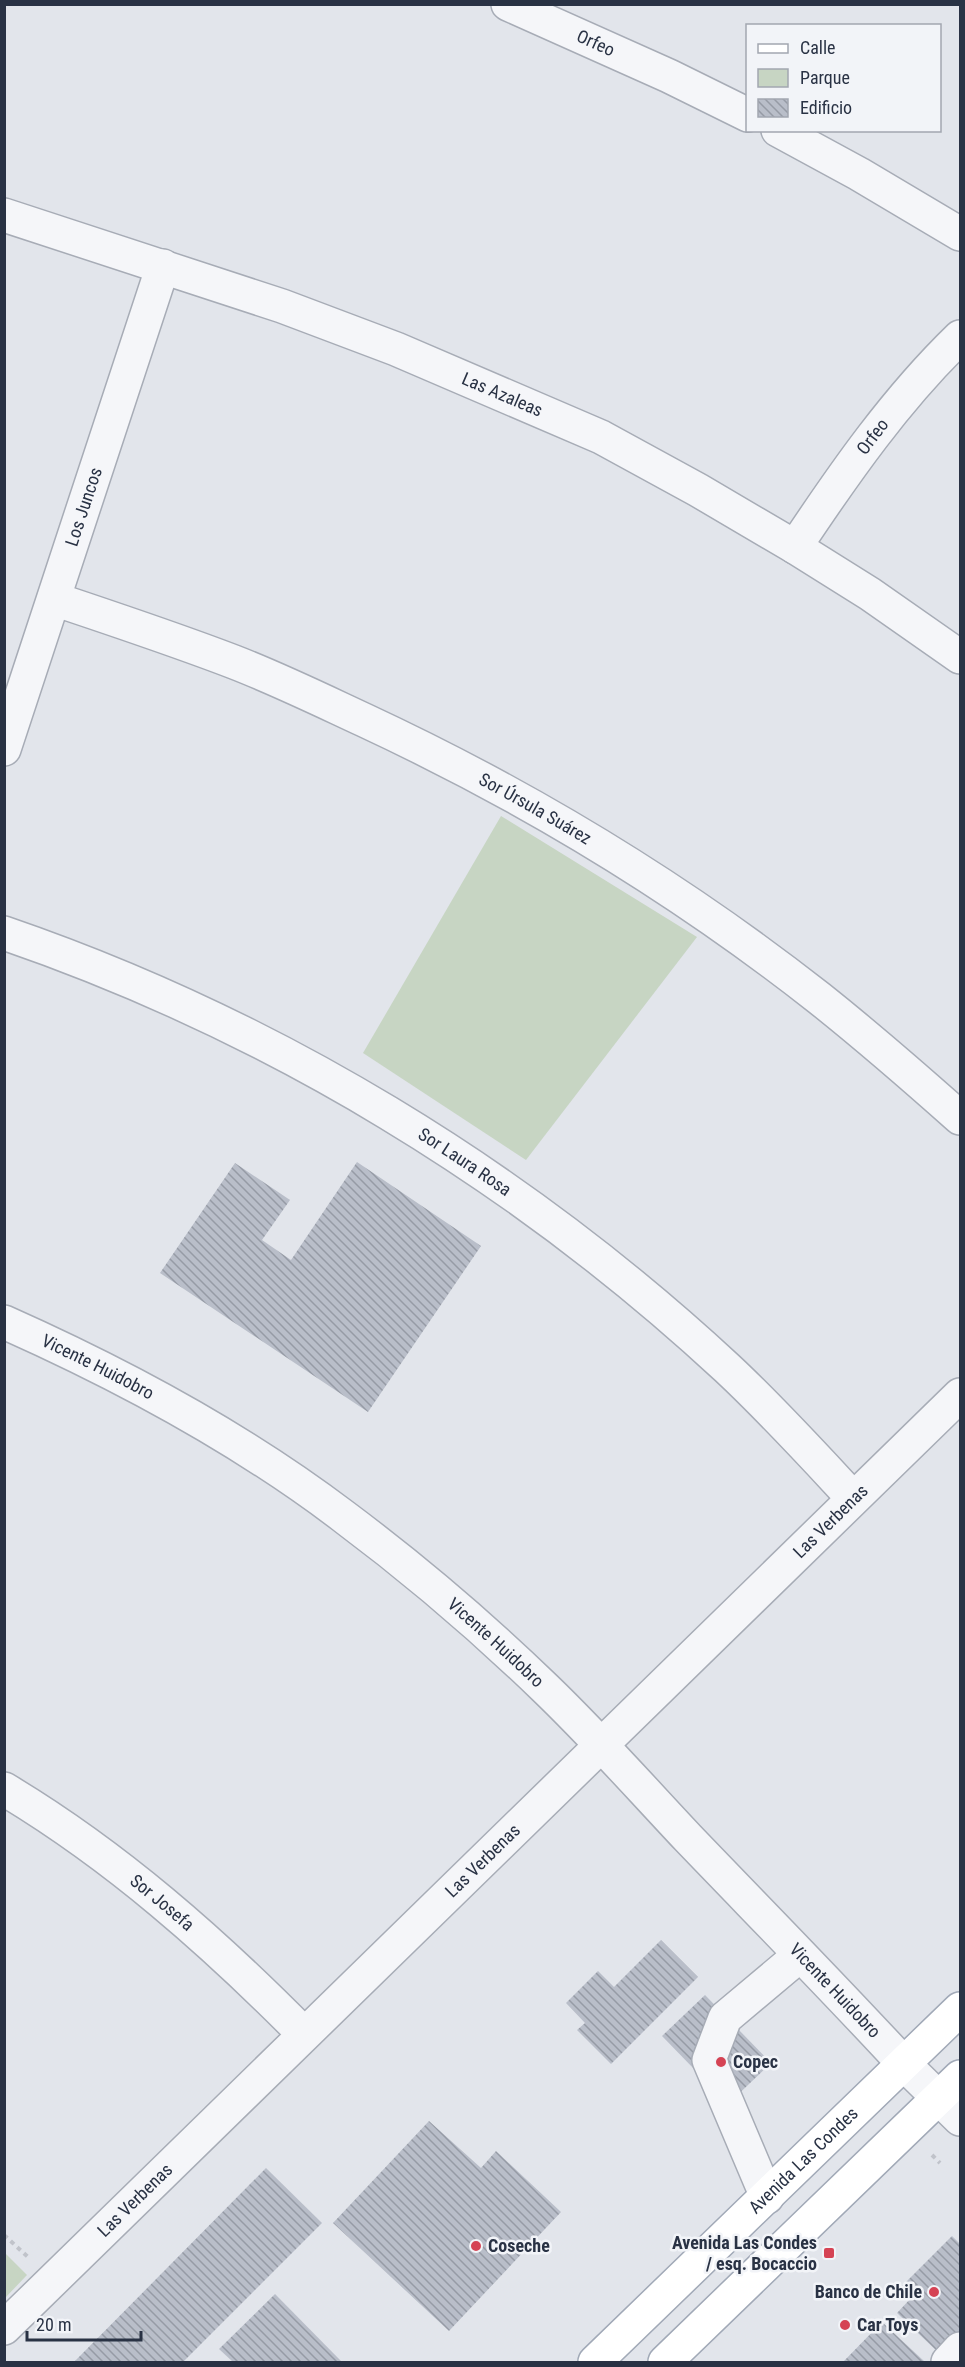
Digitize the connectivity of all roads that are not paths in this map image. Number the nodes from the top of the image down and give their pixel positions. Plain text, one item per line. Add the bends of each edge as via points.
1 (508, 4) edge
2 (746, 114) edge
3 (782, 132) edge
4 (4, 215) edge
5 (960, 234) edge
6 (163, 266) junction
7 (960, 337) edge
8 (795, 547) junction
9 (54, 600) junction
10 (960, 657) edge
11 (4, 749) edge
12 (4, 933) edge
13 (960, 1118) edge
14 (4, 1322) edge
15 (960, 1395) edge
16 (853, 1498) junction
17 (600, 1745) junction
18 (4, 1789) edge
19 (800, 1955) junction
20 (960, 2009) edge
21 (304, 2034) junction
22 (905, 2065) junction
23 (953, 2098) edge
24 (767, 2197) junction
25 (4, 2328) edge
26 (960, 2349) edge
27 (595, 2362) edge
28 (664, 2362) edge
29 (948, 2362) edge

1 - 2 street, Orfeo
3 - 5 street
4 - 6 street, Las Azaleas
6 - 8 street, Las Azaleas via 396,349 580,428
6 - 9 street, Los Juncos
7 - 8 street, Orfeo via 890,415 840,479
8 - 10 street, Las Azaleas
9 - 11 street, Los Juncos
9 - 13 street, Sor Úrsula Suárez via 236,663 324,701 412,742 580,834 662,886 810,991
12 - 16 street, Sor Laura Rosa via 203,1014 314,1071 441,1145 589,1251 659,1308 727,1368
14 - 17 street, Vicente Huidobro via 127,1380 198,1420 340,1513 478,1625
15 - 16 street, Las Verbenas
16 - 17 street, Las Verbenas
17 - 19 street, Vicente Huidobro
17 - 21 street, Las Verbenas
18 - 21 street, Sor Josefa via 104,1855 175,1911
19 - 22 street, Vicente Huidobro
19 - 24 street via 725,2018 709,2060
20 - 22 main road, Avenida Las Condes
21 - 25 street, Las Verbenas
22 - 23 street, Vicente Huidobro
22 - 24 main road, Avenida Las Condes
23 - 28 main road
24 - 27 main road, Avenida Las Condes
26 - 29 street

